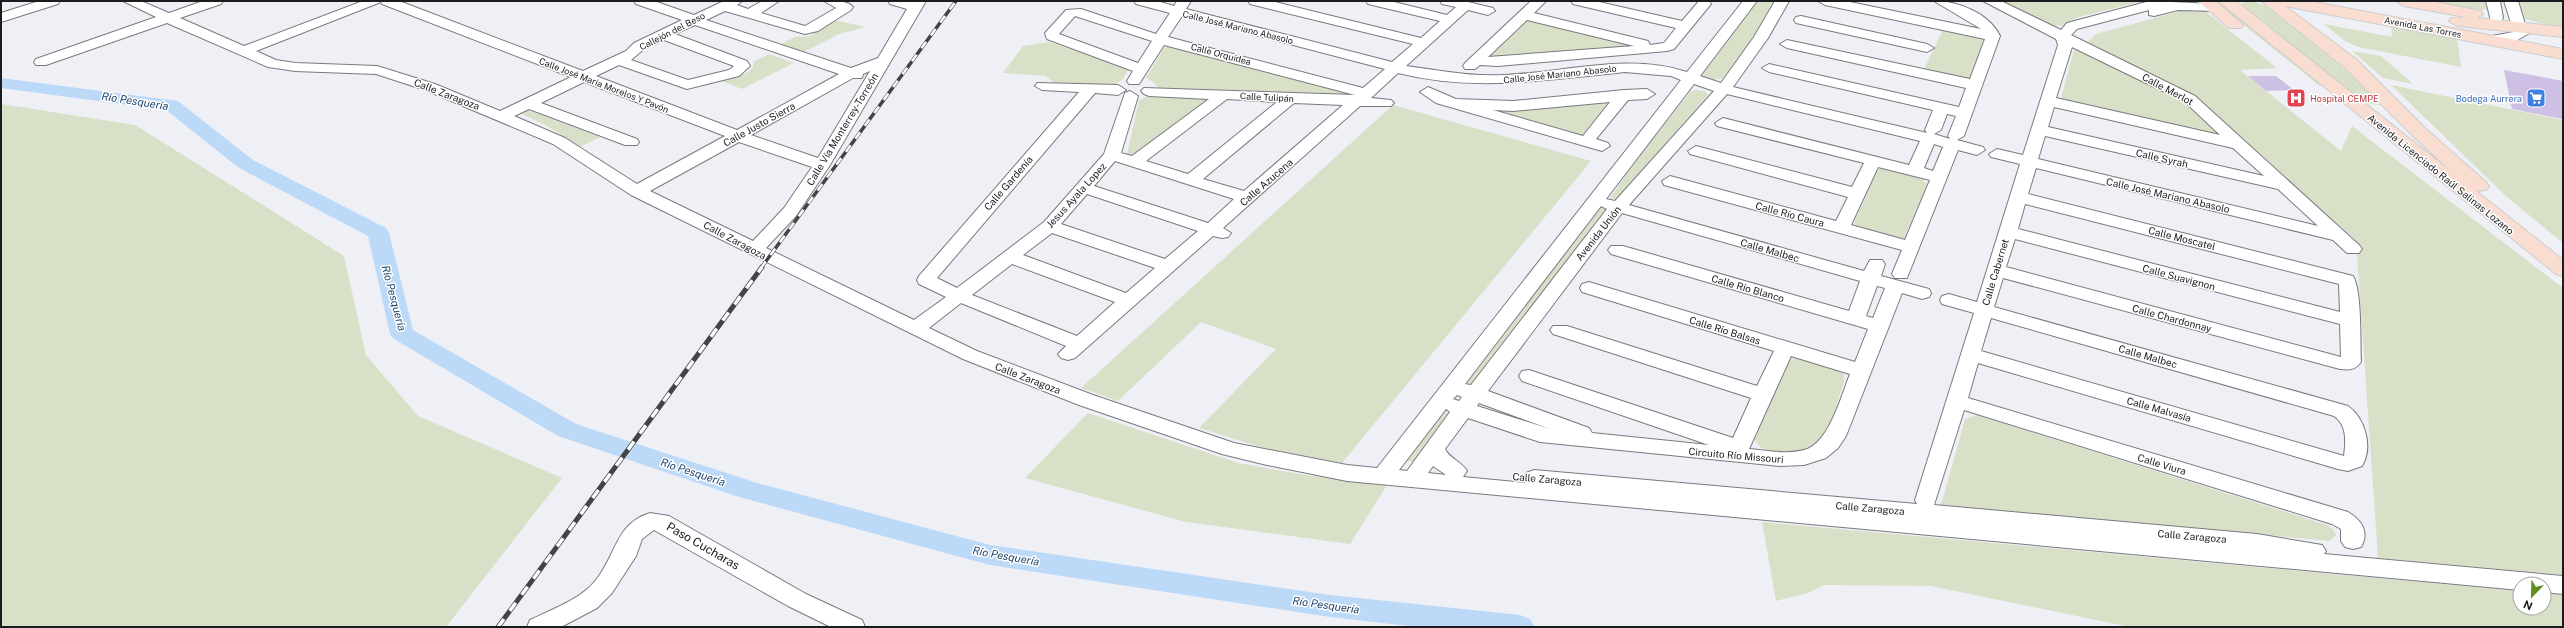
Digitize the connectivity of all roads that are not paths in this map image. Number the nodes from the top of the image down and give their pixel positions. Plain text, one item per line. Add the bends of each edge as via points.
1 (53, 1) edge
2 (130, 1) edge
3 (216, 1) edge
4 (375, 1) edge
5 (387, 1) edge
6 (641, 1) edge
7 (772, 1) edge
8 (831, 1) edge
9 (895, 1) edge
10 (1141, 1) edge
11 (1255, 1) edge
12 (1373, 1) edge
13 (1447, 1) edge
14 (1538, 1) edge
15 (1578, 1) edge
16 (1750, 1) edge
17 (1782, 1) edge
18 (1825, 1) edge
19 (1941, 1) edge
20 (1990, 1) edge
21 (2269, 1) edge
22 (2284, 1) edge
23 (2330, 1) edge
24 (2404, 1) edge
25 (2493, 1) edge
26 (2512, 1) edge
27 (1698, 2) edge
28 (2170, 3) edge
29 (2221, 3) edge
30 (729, 4) edge
31 (917, 4) edge
32 (1182, 6) edge
33 (1718, 7) dead end
34 (1462, 9) edge
35 (1488, 10) dead end
36 (749, 14) junction
37 (1524, 15) junction
38 (1, 18) edge
39 (168, 18) junction
40 (2496, 18) junction
41 (695, 20) junction
42 (1801, 20) dead end
43 (1938, 24) junction
44 (2518, 24) junction
45 (1685, 26) junction
46 (2563, 31) edge
47 (664, 35) junction
48 (1992, 36) junction
49 (1162, 38) junction
50 (2491, 40) junction
51 (2067, 41) junction
52 (1425, 43) junction
53 (1787, 44) dead end
54 (1662, 48) junction
55 (1927, 48) junction
56 (243, 51) junction
57 (2563, 54) edge
58 (1555, 57) junction
59 (1540, 58) junction
60 (618, 60) junction
61 (1477, 60) junction
62 (883, 61) junction
63 (42, 62) dead end
64 (1769, 68) dead end
65 (1142, 69) junction
66 (1401, 69) junction
67 (1915, 72) junction
68 (852, 73) junction
69 (1463, 73) dead end
70 (583, 76) junction
71 (1564, 77) junction
72 (873, 79) junction
73 (1688, 80) junction
74 (1975, 85) junction
75 (1042, 86) dead end
76 (1718, 87) junction
77 (1091, 88) junction
78 (1127, 89) junction
79 (1428, 92) dead end
80 (1223, 94) junction
81 (1647, 94) dead end
82 (1624, 95) junction
83 (1291, 98) junction
84 (1363, 98) junction
85 (1590, 98) junction
86 (1574, 100) junction
87 (2047, 102) junction
88 (528, 103) junction
89 (1386, 103) dead end
90 (2392, 103) junction
91 (1454, 104) junction
92 (2356, 105) junction
93 (1942, 108) junction
94 (1965, 113) junction
95 (502, 116) junction
96 (1723, 123) dead end
97 (2039, 130) junction
98 (1931, 134) junction
99 (738, 136) junction
100 (1954, 140) junction
101 (631, 142) dead end
102 (1586, 142) junction
103 (2240, 144) junction
104 (1602, 146) dead end
105 (1977, 150) dead end
106 (1696, 151) dead end
107 (1997, 154) dead end
108 (1112, 155) junction
109 (1873, 161) junction
110 (1134, 162) junction
111 (2029, 162) junction
112 (822, 165) junction
113 (1915, 171) junction
114 (1938, 177) junction
115 (1191, 180) junction
116 (1670, 181) dead end
117 (2285, 186) junction
118 (1084, 188) junction
119 (637, 191) junction
120 (1857, 194) junction
121 (2018, 197) junction
122 (1247, 198) junction
123 (1597, 200) junction
124 (1618, 207) junction
125 (1050, 226) junction
126 (1842, 228) junction
127 (1218, 232) junction
128 (2008, 232) junction
129 (2339, 236) junction
130 (1911, 247) junction
131 (755, 249) junction
132 (2353, 249) dead end
133 (1617, 250) dead end
134 (2563, 255) edge
135 (1010, 257) junction
136 (1878, 259) junction
137 (1170, 267) junction
138 (1996, 270) junction
139 (2563, 270) edge
140 (1898, 280) junction
141 (1589, 288) dead end
142 (1922, 294) dead end
143 (959, 296) junction
144 (1949, 300) dead end
145 (1129, 301) junction
146 (867, 305) junction
147 (1984, 310) junction
148 (934, 315) junction
149 (1855, 319) junction
150 (2350, 322) junction
151 (1879, 326) junction
152 (915, 329) junction
153 (1560, 330) dead end
154 (1785, 348) junction
155 (1970, 354) junction
156 (1861, 371) junction
157 (1529, 376) dead end
158 (1051, 387) junction
159 (1447, 394) junction
160 (1763, 395) junction
161 (1956, 401) junction
162 (1469, 402) junction
163 (1434, 448) junction
164 (1737, 451) junction
165 (2348, 464) joint
166 (1456, 471) junction
167 (1386, 472) junction
168 (1416, 474) junction
169 (1919, 513) junction
170 (2353, 541) dead end
171 (2563, 584) edge
172 (539, 627) edge
173 (853, 627) edge

1 - 38 street
2 - 39 street, Calle Zaragoza
3 - 39 street
4 - 56 street
5 - 70 street, Calle José María Morelos Y Pavón
6 - 41 street
7 - 36 street
8 - 36 street via 846,8 806,30
9 - 31 street
10 - 32 street, Calle José Mariano Abasolo
11 - 52 street
12 - 34 street
13 - 34 street
14 - 37 street
15 - 45 street
16 - 73 street, Avenida Unión
17 - 76 street, Avenida Unión via 1761,38
18 - 43 street
19 - 48 street via 1982,23
20 - 51 street, Calle Merlot
21 - 90 main road, Avenida Licenciado Raúl Salinas Lozano via 2350,63
22 - 50 main road, Avenida Las Torres
23 - 44 main road via 2416,16
24 - 40 main road
25 - 40 street
26 - 44 street
27 - 33 street
27 - 45 street
28 - 29 street
28 - 51 street via 2092,28
29 - 92 main road, Avenida Licenciado Raúl Salinas Lozano
30 - 36 street
30 - 41 street, Callejón del Beso
31 - 62 street, Calle Vía Monterrey-Torreón
32 - 49 street, Jesus Ayala Lopez
32 - 66 street, Calle José Mariano Abasolo
34 - 35 street
34 - 52 street, Calle Azucena
37 - 54 street
37 - 61 street
39 - 56 street, Calle Zaragoza
39 - 63 street
40 - 44 main road
41 - 47 street, Callejón del Beso
41 - 68 street via 800,58
42 - 55 street
43 - 48 street
43 - 55 street
44 - 46 main road
44 - 50 street via 2520,34 2516,38
45 - 54 street via 1668,46
47 - 60 street, Callejón del Beso via 639,46 633,53
47 - 60 street via 743,66 734,73 687,85
48 - 74 street, Circuito Río Missouri
49 - 65 street, Jesus Ayala Lopez
49 - 65 street, Calle Orquídea via 1144,35 1074,12 1053,31 1053,37
49 - 84 street, Calle Orquídea
50 - 57 main road, Avenida Las Torres
51 - 87 street, Calle Cabernet
51 - 103 street, Calle Merlot via 2190,99
52 - 66 street, Calle Azucena
53 - 67 street
54 - 58 street
55 - 67 street
56 - 95 street, Calle Zaragoza via 286,66 384,72
58 - 59 street
58 - 71 street
59 - 61 street via 1498,62
59 - 71 street
60 - 70 street, Callejón del Beso
61 - 69 street
62 - 68 street, Calle Justo Sierra
62 - 72 street, Calle Vía Monterrey-Torreón
64 - 93 street
65 - 78 street, Jesus Ayala Lopez
66 - 71 street, Calle José Mariano Abasolo via 1417,76 1470,86 1512,86
66 - 84 street, Calle Azucena
67 - 74 street
68 - 72 street
68 - 99 street, Calle Justo Sierra
70 - 88 street, Callejón del Beso
70 - 99 street, Calle José María Morelos Y Pavón
71 - 73 street, Calle José Mariano Abasolo via 1627,72
71 - 85 street
71 - 86 street
72 - 112 street, Calle Vía Monterrey-Torreón
73 - 76 street, Calle José Mariano Abasolo
73 - 123 street, Avenida Unión
74 - 94 street, Circuito Río Missouri
75 - 77 street
76 - 98 street, Calle José Mariano Abasolo
76 - 124 street, Avenida Unión
77 - 78 street
77 - 143 street, Calle Gardenía via 926,278 929,283
78 - 80 street, Calle Tulipán via 1147,84 1148,91
78 - 108 street, Jesus Ayala Lopez
79 - 91 street via 1436,98
80 - 83 street, Calle Tulipán
80 - 110 street
81 - 82 street
82 - 85 street
82 - 102 street
83 - 84 street, Calle Tulipán
83 - 115 street
84 - 89 street, Calle Tulipán
84 - 122 street, Calle Azucena
85 - 86 street
86 - 91 street via 1513,106
87 - 97 street, Calle Cabernet
87 - 103 street
88 - 95 street, Callejón del Beso
88 - 101 street
90 - 92 main road via 2385,108
90 - 134 main road, Avenida Licenciado Raúl Salinas Lozano via 2439,151
91 - 102 street
92 - 139 main road, Avenida Licenciado Raúl Salinas Lozano
93 - 94 street
93 - 98 street
94 - 100 street, Circuito Río Missouri
95 - 119 street, Calle Zaragoza via 559,141
96 - 109 street
97 - 111 street, Calle Cabernet
97 - 117 street, Calle Syrah
98 - 100 street, Calle José Mariano Abasolo
98 - 113 street
99 - 112 street, Calle José María Morelos Y Pavón
99 - 119 street, Calle Justo Sierra
100 - 105 street, Calle José Mariano Abasolo
100 - 114 street, Circuito Río Missouri
102 - 104 street
103 - 117 street, Calle Merlot
106 - 120 street
107 - 111 street, Calle José Mariano Abasolo
108 - 110 street
108 - 118 street, Jesus Ayala Lopez
109 - 113 street
109 - 120 street
110 - 115 street
111 - 121 street, Calle Cabernet
111 - 129 street, Calle José Mariano Abasolo
112 - 131 street, Calle Vía Monterrey-Torreón via 790,212
113 - 114 street
114 - 130 street, Circuito Río Missouri
115 - 122 street
116 - 126 street, Calle Río Caura
117 - 129 street, Calle Merlot
118 - 125 street, Jesus Ayala Lopez
118 - 127 street
119 - 131 street, Calle Zaragoza
120 - 126 street
121 - 128 street, Calle Cabernet
121 - 150 street, Calle Moscatel via 2346,280
122 - 127 street, Calle Azucena
123 - 124 street, Calle Malbec
123 - 159 street, Avenida Unión
124 - 136 street, Calle Malbec
124 - 162 street, Avenida Unión
125 - 135 street, Jesus Ayala Lopez
125 - 137 street
126 - 136 street, Calle Río Caura
127 - 137 street, Calle Azucena
128 - 138 street, Calle Cabernet
128 - 150 street, Calle Suavignon
129 - 132 street, Calle Merlot
130 - 136 street, Calle Río Caura
130 - 140 street, Circuito Río Missouri
131 - 146 street, Calle Zaragoza
133 - 149 street, Calle Río Blanco
135 - 143 street, Jesus Ayala Lopez
135 - 145 street
136 - 140 street, Calle Malbec
136 - 149 street
137 - 145 street, Calle Azucena
138 - 147 street, Calle Cabernet
138 - 150 street, Calle Chardonnay via 2349,364
140 - 142 street, Calle Malbec
140 - 151 street, Circuito Río Missouri
141 - 154 street, Calle Río Balsas
143 - 145 street, Calle Azucena via 1074,349
143 - 148 street, Jesus Ayala Lopez
144 - 147 street, Calle Malbec
146 - 148 street via 890,306 918,317
146 - 152 street, Calle Zaragoza
147 - 155 street, Calle Cabernet
147 - 165 street, Calle Malbec via 2327,406 2346,414 2354,423 2355,458
148 - 152 street, Jesus Ayala Lopez
148 - 158 street via 933,322 936,327 1035,374
149 - 151 street, Calle Río Blanco
151 - 156 street, Circuito Río Missouri
152 - 158 street, Calle Zaragoza via 970,355
153 - 160 street
154 - 156 street, Calle Río Balsas
154 - 160 street
155 - 161 street, Calle Cabernet
155 - 165 street, Calle Malvasía
156 - 164 street, Circuito Río Missouri via 1836,436 1822,451 1793,460
157 - 164 street
158 - 167 street, Calle Zaragoza via 1247,454 1347,472
159 - 162 street, Circuito Río Missouri
159 - 167 street, Avenida Unión
160 - 164 street
161 - 169 street, Calle Cabernet
161 - 170 street, Calle Viura via 2340,518 2352,525
162 - 163 street, Avenida Unión
162 - 164 street, Circuito Río Missouri via 1540,435 1611,443
163 - 166 street via 1440,461
163 - 168 street, Avenida Unión
166 - 168 street, Calle Zaragoza
166 - 169 street, Calle Zaragoza
167 - 168 street, Calle Zaragoza
168 - 169 street, Calle Zaragoza
169 - 171 street, Calle Zaragoza via 2390,569
172 - 173 street, Paso Cucharas via 588,602 604,587 624,556 632,534 650,520 661,522 797,600

